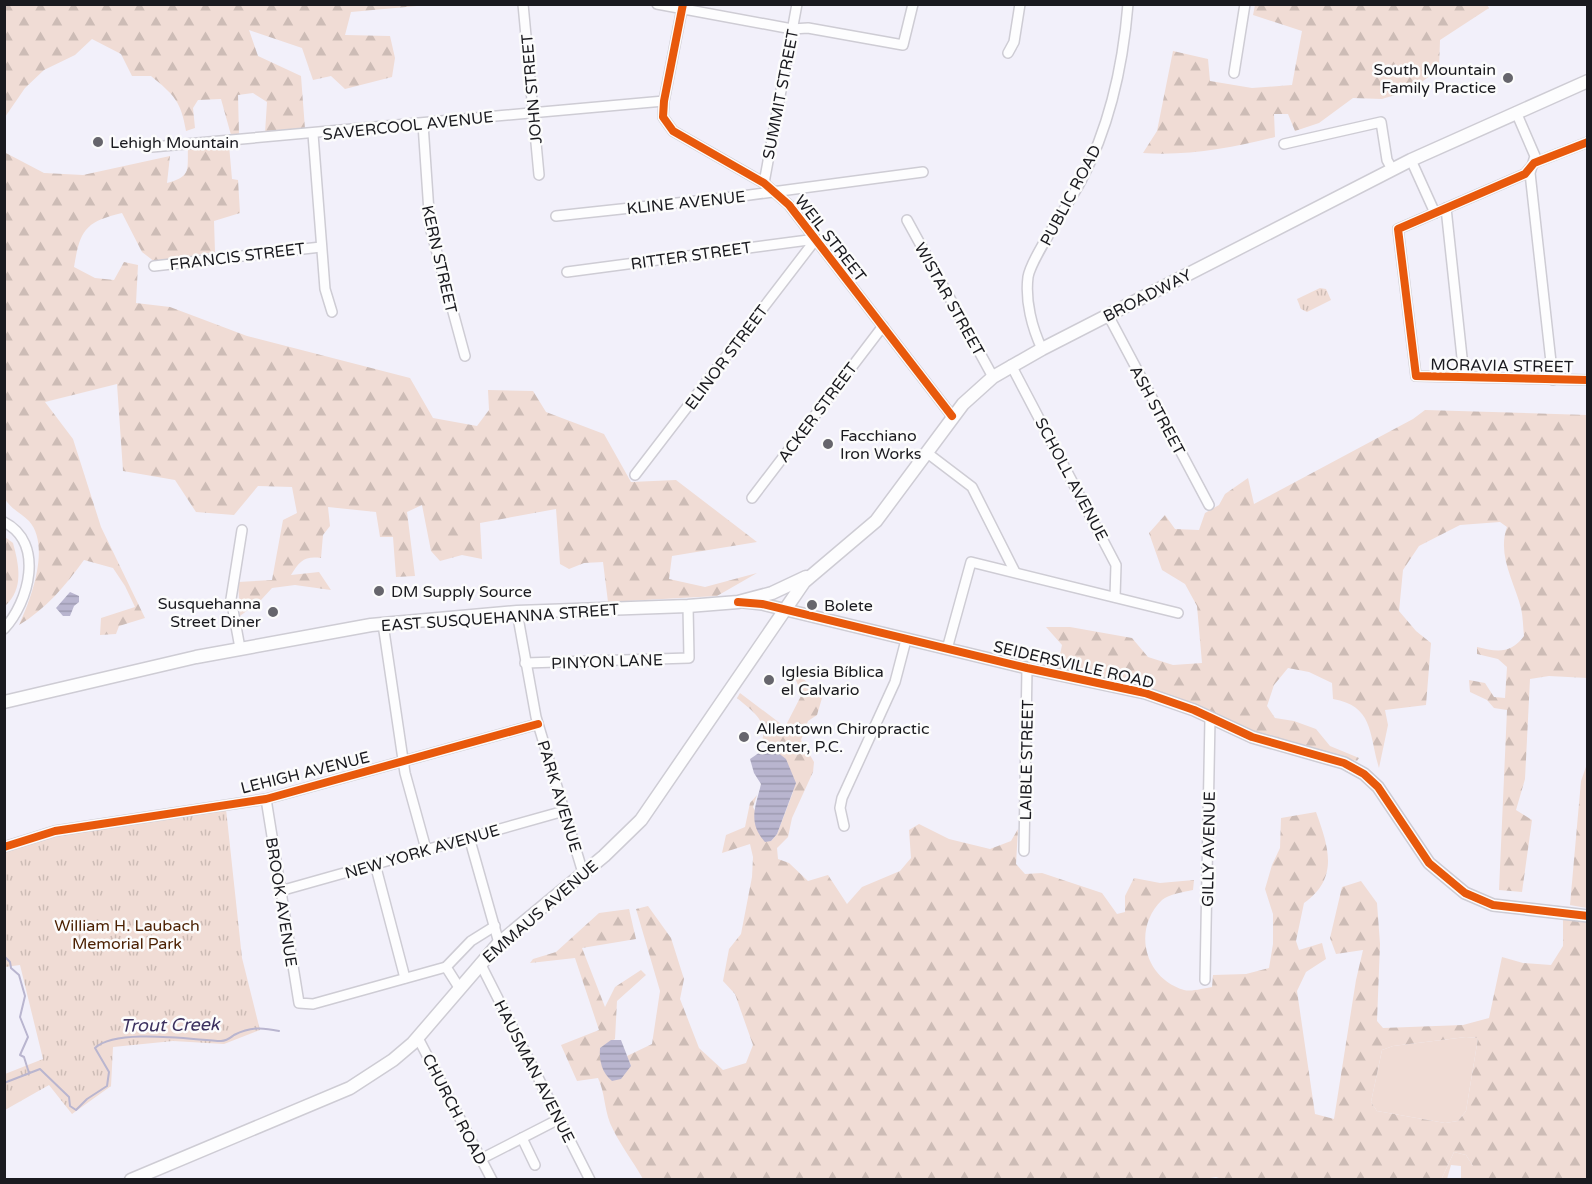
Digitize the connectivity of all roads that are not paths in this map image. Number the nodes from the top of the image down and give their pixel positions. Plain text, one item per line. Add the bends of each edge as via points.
1 (523, 4) edge
2 (657, 4) edge
3 (797, 4) edge
4 (913, 4) edge
5 (1020, 4) edge
6 (1128, 4) edge
7 (1245, 4) edge
8 (683, 7) edge
9 (792, 29) junction
10 (1008, 53) dead end
11 (1234, 73) dead end
12 (1587, 81) edge
13 (664, 101) junction
14 (534, 112) junction
15 (1516, 112) junction
16 (423, 123) junction
17 (313, 134) junction
18 (1587, 142) edge
19 (1284, 144) dead end
20 (152, 147) dead end
21 (1411, 160) junction
22 (1534, 163) junction
23 (1392, 169) junction
24 (923, 172) dead end
25 (539, 175) dead end
26 (764, 183) junction
27 (775, 192) junction
28 (1446, 208) junction
29 (1435, 213) junction
30 (556, 216) dead end
31 (907, 220) dead end
32 (816, 239) junction
33 (321, 247) junction
34 (154, 266) dead end
35 (567, 272) dead end
36 (332, 312) dead end
37 (1108, 315) junction
38 (883, 326) junction
39 (1042, 349) junction
40 (465, 356) dead end
41 (1011, 365) junction
42 (1464, 376) junction
43 (993, 377) junction
44 (1553, 380) junction
45 (1587, 380) edge
46 (952, 416) junction
47 (926, 452) junction
48 (635, 475) dead end
49 (752, 498) dead end
50 (1209, 505) dead end
51 (4, 522) edge
52 (242, 530) dead end
53 (817, 570) junction
54 (1015, 572) junction
55 (1116, 597) junction
56 (738, 602) junction
57 (688, 606) junction
58 (785, 610) junction
59 (517, 612) junction
60 (1178, 613) dead end
61 (383, 624) junction
62 (4, 629) edge
63 (906, 640) junction
64 (240, 648) junction
65 (946, 649) junction
66 (525, 663) junction
67 (1027, 668) junction
68 (4, 702) edge
69 (1210, 718) junction
70 (538, 724) junction
71 (403, 761) junction
72 (266, 799) junction
73 (564, 811) junction
74 (844, 826) dead end
75 (469, 837) junction
76 (4, 847) edge
77 (426, 849) junction
78 (1024, 851) dead end
79 (375, 864) junction
80 (583, 873) junction
81 (280, 891) junction
82 (1587, 916) edge
83 (495, 926) junction
84 (500, 943) junction
85 (480, 963) junction
86 (446, 967) junction
87 (405, 978) junction
88 (1205, 980) dead end
89 (460, 989) junction
90 (418, 1038) junction
91 (559, 1119) junction
92 (522, 1138) junction
93 (481, 1159) junction
94 (535, 1165) dead end
95 (131, 1179) edge
96 (492, 1179) edge
97 (590, 1179) edge

1 - 14 street, JOHN STREET
2 - 8 street
3 - 9 street, SUMMIT STREET
4 - 9 street via 903,45 808,28
5 - 10 street via 1014,42
6 - 39 street, PUBLIC ROAD via 1119,76 1101,137 1030,272 1030,309
7 - 11 street
8 - 9 street
8 - 13 street, WEIL STREET
9 - 26 street, SUMMIT STREET
12 - 15 main road, BROADWAY
13 - 14 street, SAVERCOOL AVENUE
13 - 26 street, WEIL STREET via 663,117 673,131
14 - 16 street, SAVERCOOL AVENUE
14 - 25 street, JOHN STREET
15 - 21 main road, BROADWAY
15 - 22 street
16 - 17 street, SAVERCOOL AVENUE
16 - 40 street, KERN STREET via 430,226
17 - 20 street, SAVERCOOL AVENUE
17 - 33 street
18 - 22 street
19 - 23 street via 1381,122
21 - 23 main road, BROADWAY
21 - 29 street
22 - 28 street via 1524,174
22 - 44 street via 1530,173
23 - 37 main road, BROADWAY
24 - 27 street, KLINE AVENUE
26 - 27 street, WEIL STREET
27 - 30 street, KLINE AVENUE
27 - 32 street, WEIL STREET
28 - 29 street
28 - 42 street
29 - 42 street, MORAVIA STREET via 1398,229 1416,376
31 - 43 street, WISTAR STREET
32 - 35 street, RITTER STREET
32 - 38 street, WEIL STREET
32 - 48 street, ELINOR STREET
33 - 34 street, FRANCIS STREET
33 - 36 street via 325,289
37 - 39 main road, BROADWAY
37 - 50 street, ASH STREET
38 - 46 street, WEIL STREET
38 - 49 street, ACKER STREET
39 - 41 main road, BROADWAY
41 - 43 main road, BROADWAY
41 - 55 street, SCHOLL AVENUE via 1116,565
42 - 44 street, MORAVIA STREET
43 - 46 main road, BROADWAY
44 - 45 street, MORAVIA STREET
46 - 47 main road, BROADWAY
47 - 53 main road, BROADWAY via 876,521 840,555
47 - 54 street via 972,487
51 - 62 street via 23,537 28,569 21,606
52 - 64 street via 231,599
53 - 56 main road, EAST SUSQUEHANNA STREET via 789,586
53 - 58 main road, BROADWAY
54 - 55 street
54 - 65 street via 971,562
55 - 60 street
56 - 57 main road, EAST SUSQUEHANNA STREET
56 - 58 street, SEIDERSVILLE ROAD
57 - 59 main road, EAST SUSQUEHANNA STREET
57 - 66 street, PINYON LANE via 689,658
58 - 63 street, SEIDERSVILLE ROAD
58 - 80 main road, EMMAUS AVENUE via 654,803 623,838
59 - 61 main road, EAST SUSQUEHANNA STREET
59 - 66 street, PARK AVENUE
61 - 64 main road, EAST SUSQUEHANNA STREET
61 - 71 street
63 - 65 street, SEIDERSVILLE ROAD
63 - 74 street via 895,682 842,798
64 - 68 main road, EAST SUSQUEHANNA STREET
65 - 67 street, SEIDERSVILLE ROAD
66 - 70 street, PARK AVENUE
67 - 69 street, SEIDERSVILLE ROAD via 1145,693
67 - 78 street, LAIBLE STREET
69 - 82 street, SEIDERSVILLE ROAD via 1252,737 1344,763 1364,774 1383,793 1429,863 1471,897 1501,906
69 - 88 street, GILLY AVENUE
70 - 71 street, LEHIGH AVENUE
70 - 73 street, PARK AVENUE
71 - 72 street, LEHIGH AVENUE
71 - 77 street
72 - 76 street, LEHIGH AVENUE via 55,831
72 - 81 street, BROOK AVENUE
73 - 75 street, NEW YORK AVENUE
73 - 80 street, PARK AVENUE
75 - 77 street, NEW YORK AVENUE
75 - 83 street
77 - 79 street, NEW YORK AVENUE
79 - 81 street, NEW YORK AVENUE
79 - 87 street
80 - 84 main road, EMMAUS AVENUE
81 - 87 street, BROOK AVENUE via 297,999 301,1004
83 - 84 street
83 - 86 street via 471,941
84 - 85 main road, EMMAUS AVENUE
85 - 89 main road, EMMAUS AVENUE
85 - 91 street, HAUSMAN AVENUE
86 - 87 street
86 - 89 street
89 - 90 main road, EMMAUS AVENUE
90 - 93 street, CHURCH ROAD
90 - 95 main road, EMMAUS AVENUE via 350,1088
91 - 92 street
91 - 97 street, HAUSMAN AVENUE
92 - 93 street
92 - 94 street
93 - 96 street, CHURCH ROAD

